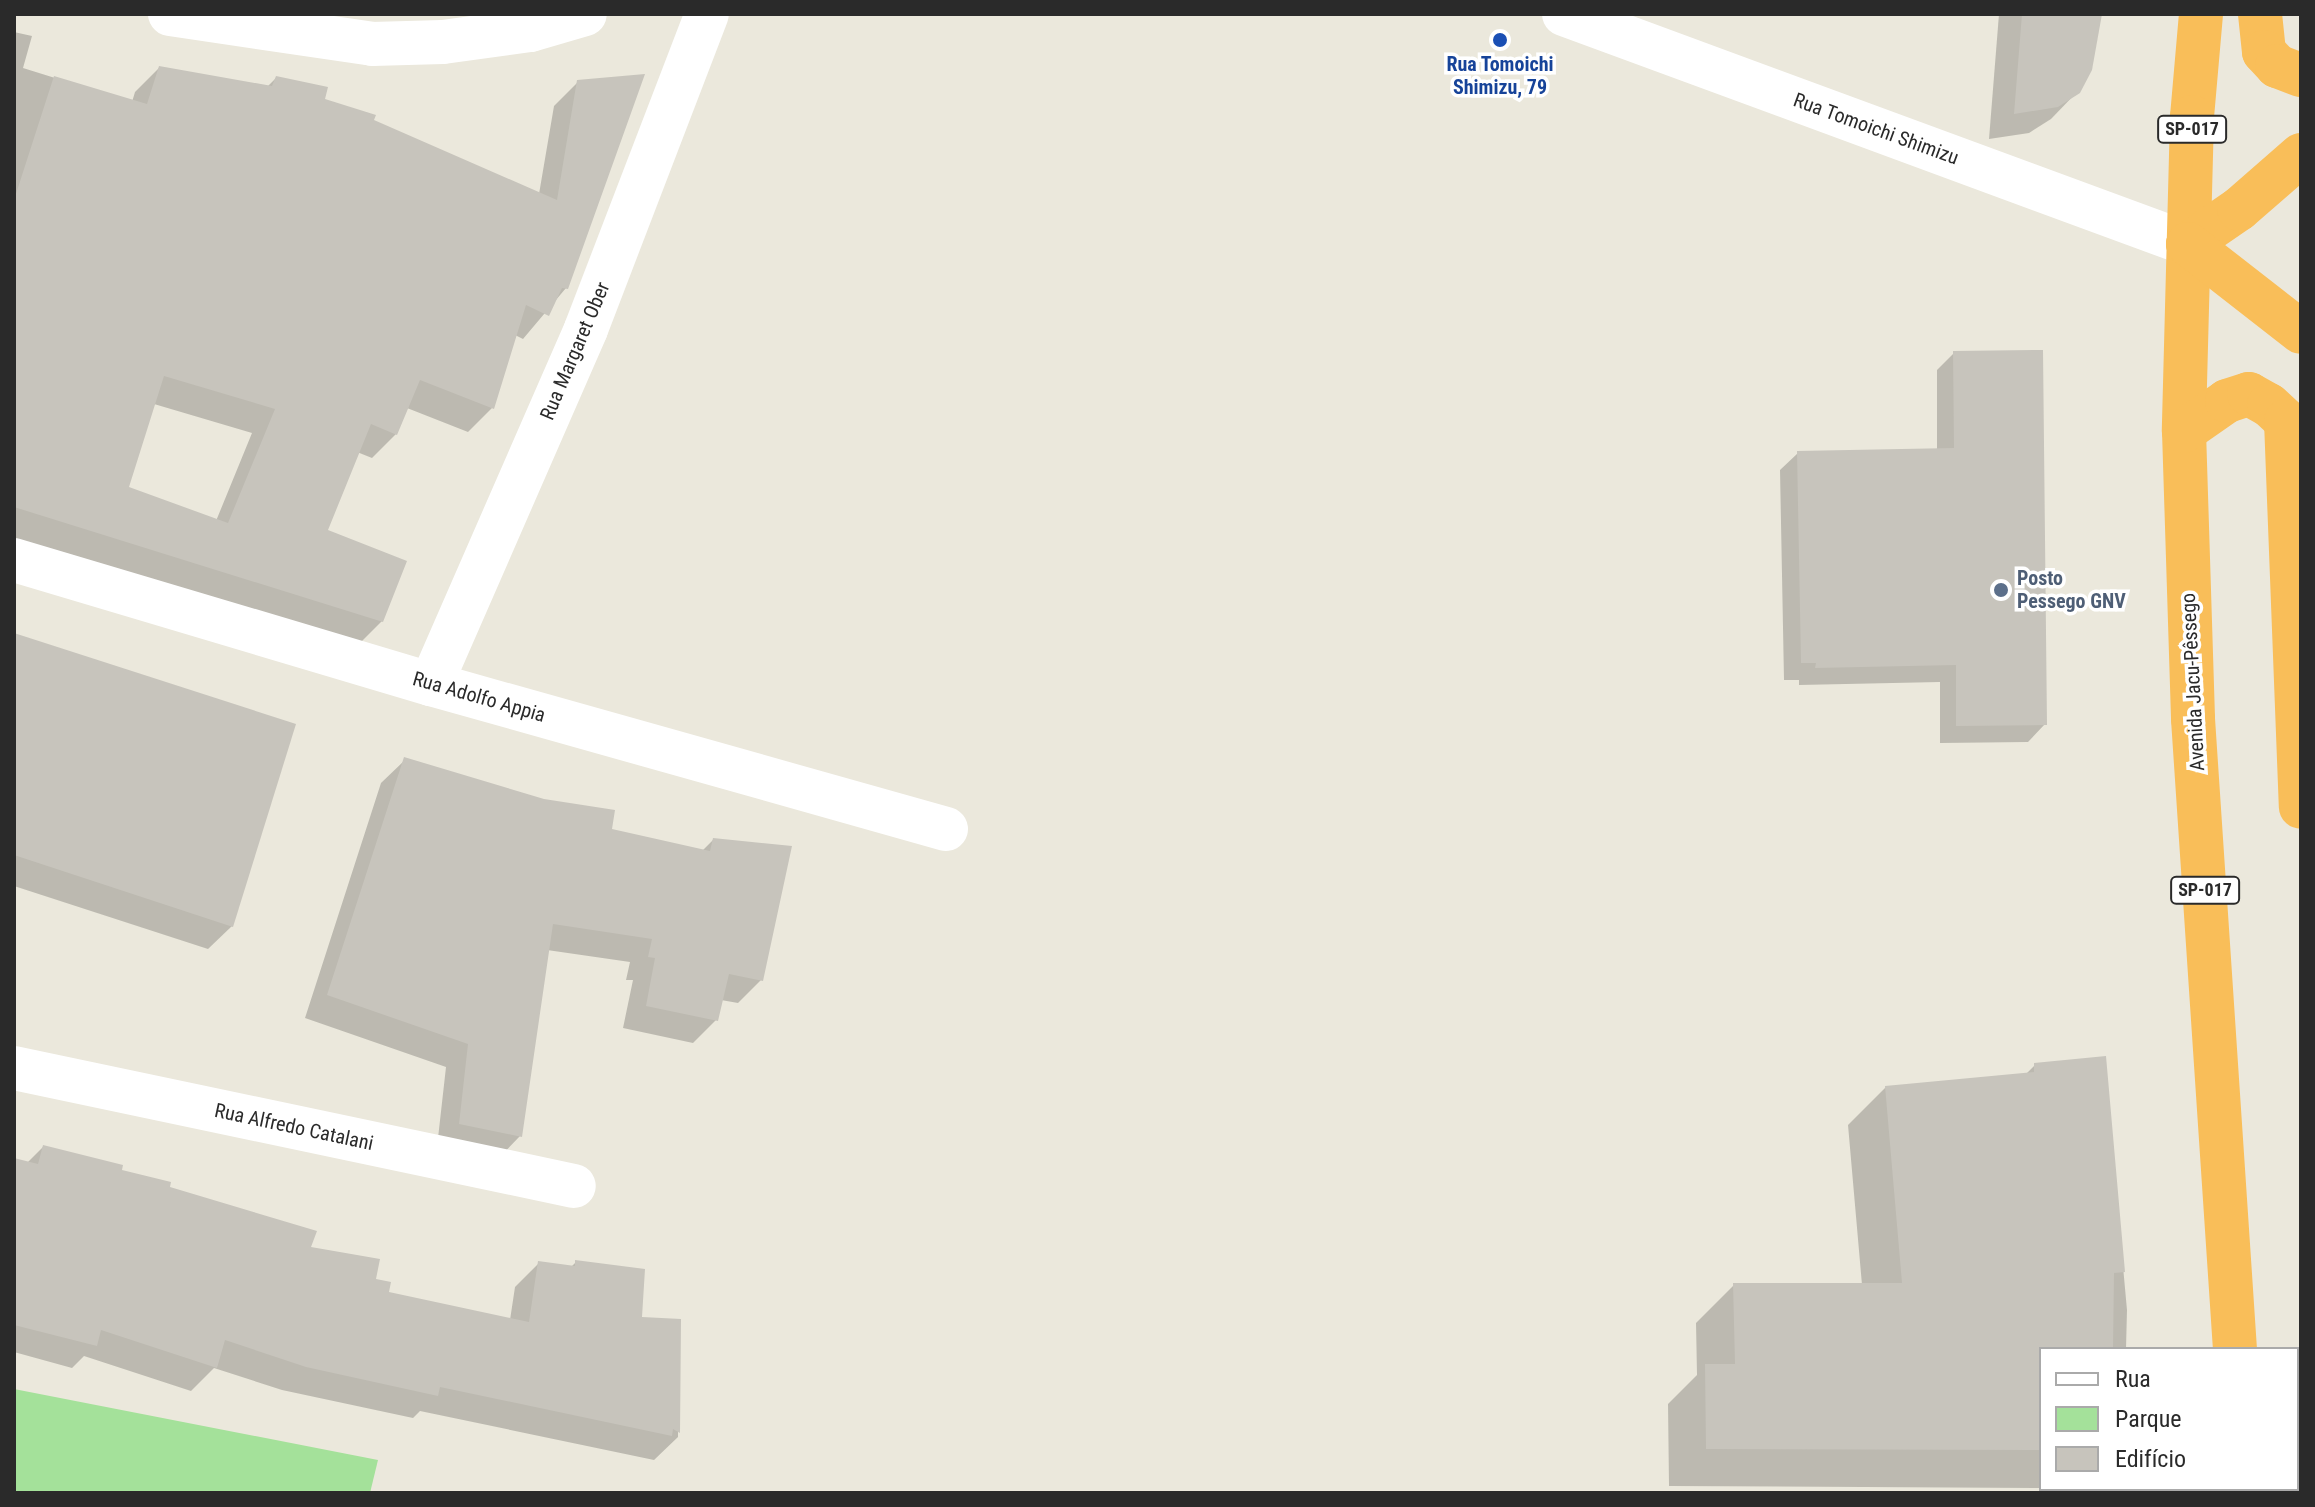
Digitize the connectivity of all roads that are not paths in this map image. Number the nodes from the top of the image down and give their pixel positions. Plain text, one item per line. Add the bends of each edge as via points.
1 (170, 14) edge
2 (585, 14) edge
3 (707, 14) edge
4 (1564, 14) edge
5 (2201, 14) edge
6 (2260, 14) edge
7 (2301, 75) edge
8 (2301, 155) edge
9 (2188, 244) junction
10 (2301, 332) edge
11 (2184, 431) junction
12 (14, 560) edge
13 (431, 684) junction
14 (2301, 807) edge
15 (946, 829) dead end
16 (14, 1068) edge
17 (574, 1186) dead end
18 (2235, 1347) edge

1 - 2 street via 372,44 443,42 530,30
3 - 13 street, Rua Margaret Ober via 586,329
4 - 9 street, Rua Tomoichi Shimizu
5 - 9 highway, Avenida Jacu-Pêssego / SP-017
6 - 7 highway via 2264,52 2277,66
8 - 9 highway via 2239,209
9 - 10 highway
9 - 11 highway, Avenida Jacu-Pêssego / SP-017
11 - 14 highway via 2227,401 2249,394 2286,421
11 - 18 highway, Avenida Jacu-Pêssego / SP-017 via 2193,719
12 - 13 street, Rua Adolfo Appia
13 - 15 street, Rua Adolfo Appia
16 - 17 street, Rua Alfredo Catalani

